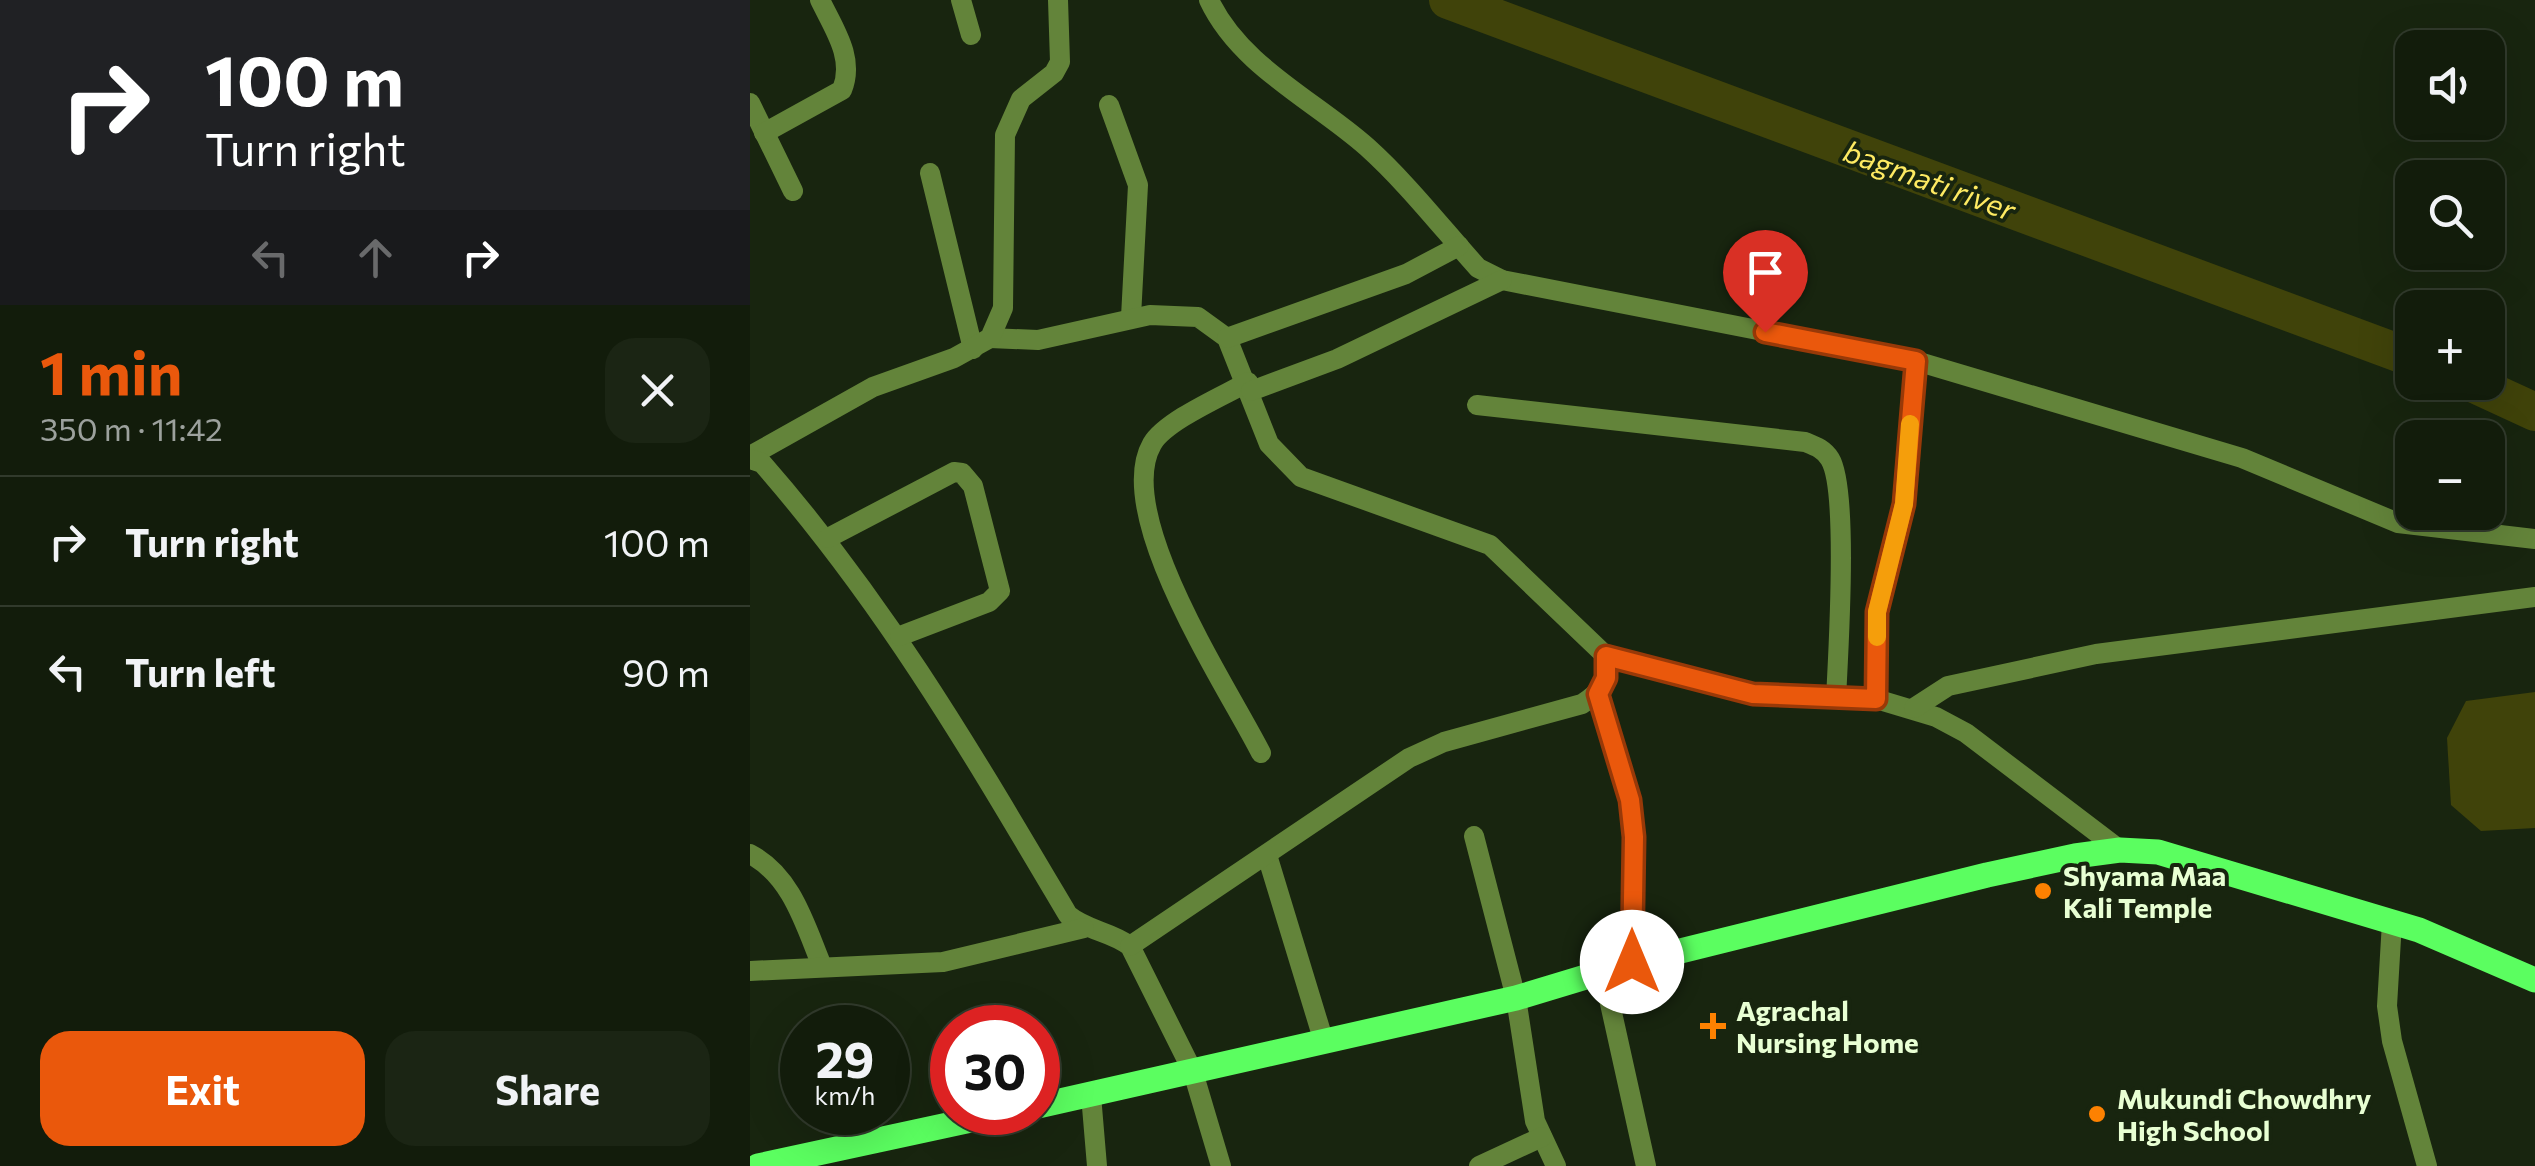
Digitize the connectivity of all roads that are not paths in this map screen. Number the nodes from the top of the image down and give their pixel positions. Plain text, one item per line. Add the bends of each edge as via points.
1 (820, 0) edge
2 (960, 0) edge
3 (1058, 0) edge
4 (1209, 0) edge
5 (971, 35) dead end
6 (750, 103) edge
7 (1109, 105) dead end
8 (764, 132) junction
9 (930, 173) dead end
10 (793, 191) dead end
11 (1459, 246) junction
12 (1502, 280) junction
13 (1131, 317) junction
14 (1227, 338) junction
15 (981, 344) junction
16 (1916, 361) junction
17 (1249, 386) junction
18 (1477, 406) dead end
19 (751, 458) edge
20 (828, 538) junction
21 (2535, 539) edge
22 (2535, 598) edge
23 (900, 636) junction
24 (1606, 656) junction
25 (1598, 694) junction
26 (1836, 698) junction
27 (1876, 699) junction
28 (1914, 708) junction
29 (1261, 753) dead end
30 (1474, 836) dead end
31 (2120, 850) junction
32 (750, 854) edge
33 (1266, 856) junction
34 (2392, 922) junction
35 (1084, 928) junction
36 (1130, 946) junction
37 (1632, 962) junction
38 (822, 966) junction
39 (750, 972) edge
40 (1603, 972) junction
41 (2535, 980) edge
42 (1516, 998) junction
43 (1324, 1042) junction
44 (1193, 1072) junction
45 (1091, 1095) junction
46 (1060, 1101) edge
47 (930, 1129) edge
48 (1542, 1137) junction
49 (758, 1166) edge
50 (1097, 1166) edge
51 (1221, 1166) edge
52 (1479, 1166) edge
53 (1556, 1166) edge
54 (1646, 1166) edge
55 (2427, 1166) edge

1 - 8 street via 846,54 842,90
2 - 5 street
3 - 15 street via 1060,62 1021,99 1005,134 1003,308
4 - 11 street via 1249,54 1369,148
6 - 8 street
7 - 13 street via 1138,184
8 - 10 street
9 - 15 street
11 - 12 street via 1478,268
11 - 14 street via 1406,274
12 - 16 street
12 - 17 street via 1338,359
13 - 14 street via 1198,317
13 - 15 street via 1038,340
14 - 17 street
15 - 19 street via 829,409
16 - 21 street via 2242,458 2398,523
16 - 27 street via 1904,504 1877,612
17 - 24 street via 1268,444 1285,466 1490,545
17 - 29 street via 1163,431 1146,461 1143,505 1157,554
18 - 26 street via 1820,448 1837,476
19 - 20 street
20 - 23 street
20 - 23 street via 954,472 973,486 1000,591 989,602
22 - 28 street via 2096,654 1948,686
23 - 35 street via 1068,915
24 - 25 street
24 - 26 street via 1753,694
25 - 33 street via 1409,758
25 - 37 street via 1630,800
26 - 27 street
27 - 28 street
28 - 31 street via 1966,733
30 - 42 street
31 - 34 main road via 2158,852
31 - 37 main road via 1987,875
32 - 38 street via 791,893
33 - 36 street
33 - 43 street
34 - 41 main road
34 - 55 street via 2392,1041
35 - 36 street
35 - 38 street via 943,962
36 - 44 street
37 - 40 main road
38 - 39 street
40 - 42 main road
40 - 54 street
42 - 43 main road
42 - 48 street
43 - 44 main road
44 - 45 main road
44 - 51 street
45 - 46 main road
45 - 50 street
47 - 49 main road
48 - 52 street
48 - 53 street

